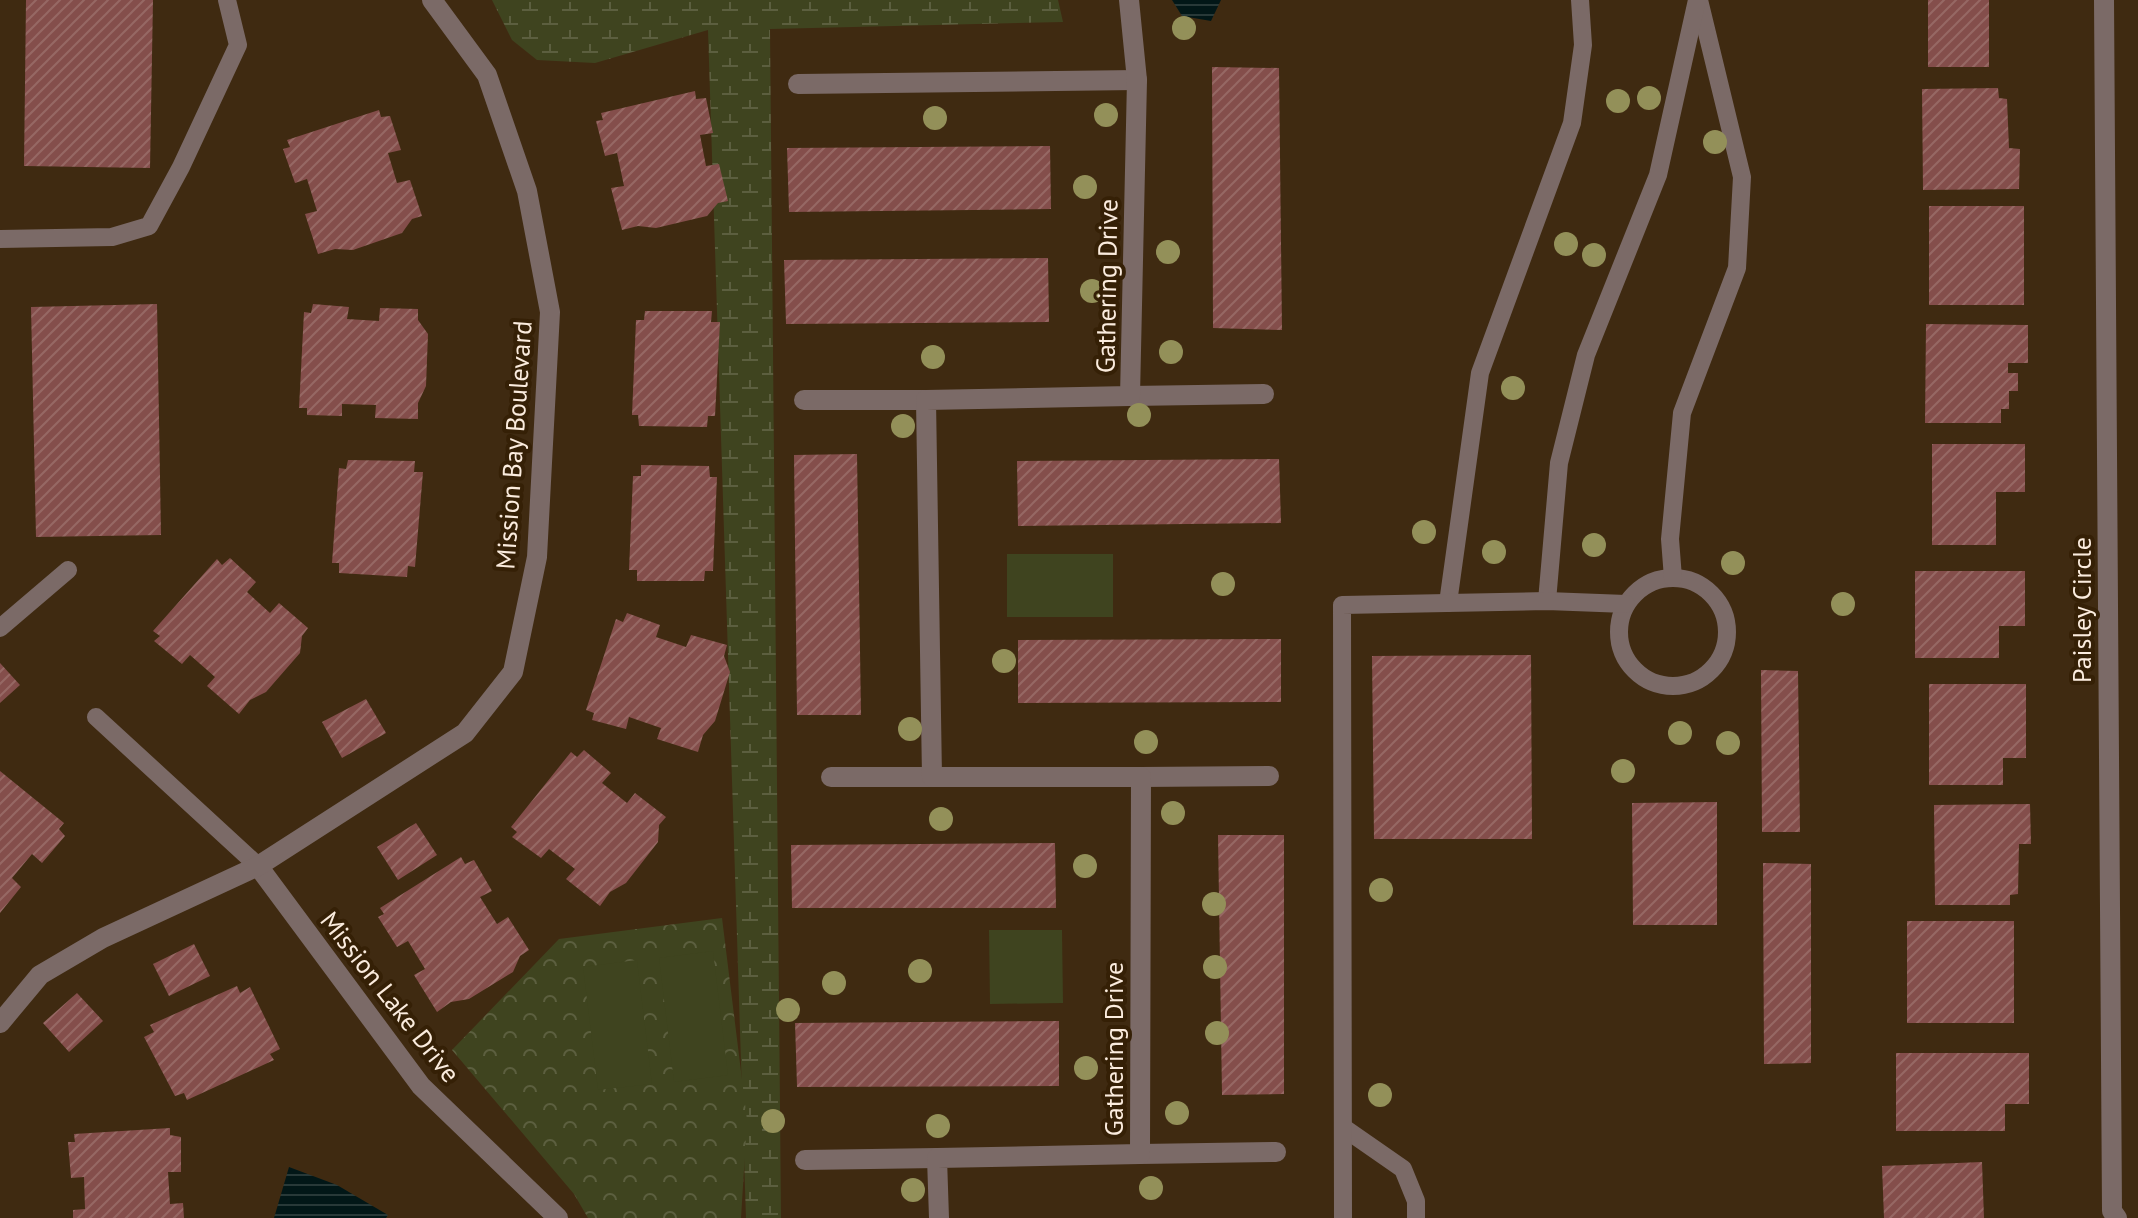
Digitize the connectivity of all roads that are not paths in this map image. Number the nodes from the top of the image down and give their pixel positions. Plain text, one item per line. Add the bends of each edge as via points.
1 (227, 0) edge
2 (432, 0) edge
3 (1129, 0) edge
4 (1580, 0) edge
5 (1698, 0) edge
6 (2104, 0) edge
7 (1137, 80) junction
8 (798, 84) dead end
9 (0, 239) edge
10 (1264, 394) dead end
11 (1130, 396) junction
12 (804, 400) dead end
13 (926, 400) junction
14 (68, 570) dead end
15 (1673, 578) junction
16 (1547, 601) junction
17 (1448, 603) junction
18 (1626, 604) junction
19 (0, 628) edge
20 (96, 717) dead end
21 (1269, 776) dead end
22 (831, 777) dead end
23 (932, 777) junction
24 (1141, 777) junction
25 (258, 866) junction
26 (0, 1023) edge
27 (1344, 1128) junction
28 (1276, 1152) dead end
29 (1140, 1154) junction
30 (937, 1158) junction
31 (805, 1160) dead end
32 (558, 1218) edge
33 (939, 1218) edge
34 (1343, 1218) edge
35 (1416, 1218) edge
36 (2117, 1218) edge

1 - 9 lane via 238,45 149,226 112,237
2 - 25 street, Mission Bay Boulevard via 487,75 527,191 550,312 534,571 513,672 465,733
3 - 7 street, Gathering Drive
4 - 17 lane via 1583,45 1572,123 1480,373
5 - 15 lane via 1742,177 1737,268 1682,413 1670,539
5 - 16 lane via 1658,175 1586,355 1559,463
6 - 36 street, Paisley Circle via 2112,1211
7 - 8 street
7 - 11 street, Gathering Drive
10 - 11 street
11 - 13 street, Gathering Drive
12 - 13 street, Gathering Drive
13 - 23 street
14 - 19 lane
15 - 18 lane via 1655,581
15 - 18 lane via 1706,589 1726,618 1724,653 1701,679 1666,686 1635,670 1619,639
16 - 17 lane
16 - 18 lane
17 - 27 lane via 1342,605
20 - 25 lane
21 - 24 street
22 - 23 street
23 - 24 street
24 - 29 street, Gathering Drive
25 - 26 street, Mission Bay Boulevard via 103,938 40,975
25 - 32 street, Mission Lake Drive via 421,1086
27 - 34 lane
27 - 35 lane via 1403,1169 1416,1201
28 - 29 street
29 - 30 street, Gathering Drive
30 - 31 street, Gathering Drive
30 - 33 street

